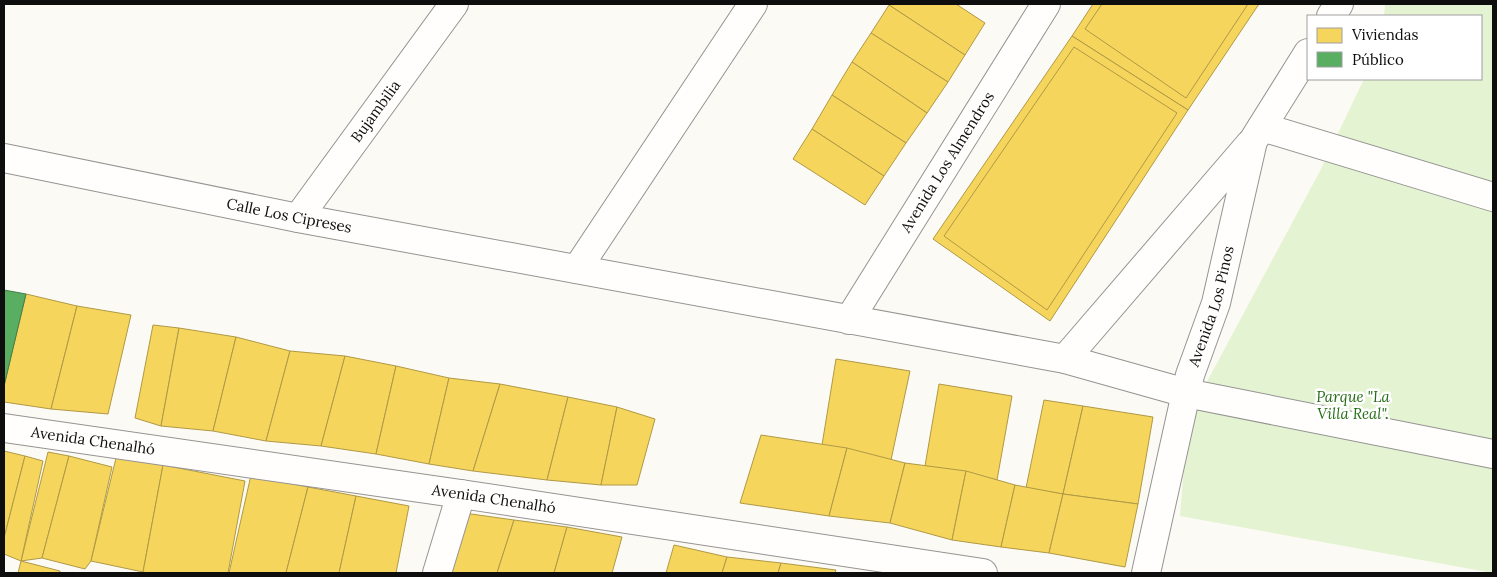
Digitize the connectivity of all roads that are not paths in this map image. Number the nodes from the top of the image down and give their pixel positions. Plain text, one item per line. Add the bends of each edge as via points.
1 (454, 4) edge
2 (753, 4) edge
3 (1046, 4) edge
4 (1339, 4) edge
5 (1332, 15) edge
6 (1307, 55) edge
7 (1258, 134) junction
8 (4, 158) edge
9 (1493, 196) edge
10 (298, 218) junction
11 (577, 269) junction
12 (850, 320) junction
13 (1065, 358) junction
14 (1186, 393) junction
15 (4, 428) edge
16 (1493, 454) edge
17 (461, 494) junction
18 (437, 573) edge
19 (982, 573) edge
20 (1146, 573) edge

1 - 10 street, Bujambilia
2 - 11 street
3 - 12 street, Avenida Los Almendros
4 - 5 street
6 - 7 street, Avenida Los Pinos
7 - 9 street
7 - 13 street
7 - 14 street, Avenida Los Pinos via 1216,302
8 - 10 street, Calle Los Cipreses
10 - 11 street, Calle Los Cipreses
11 - 12 street, Calle Los Cipreses
12 - 13 street, Calle Los Cipreses
13 - 14 street, Calle Los Cipreses
14 - 16 street, Calle Los Cipreses
14 - 20 street, Avenida Los Pinos
15 - 17 street, Avenida Chenalhó
17 - 18 street
17 - 19 street, Avenida Chenalhó

